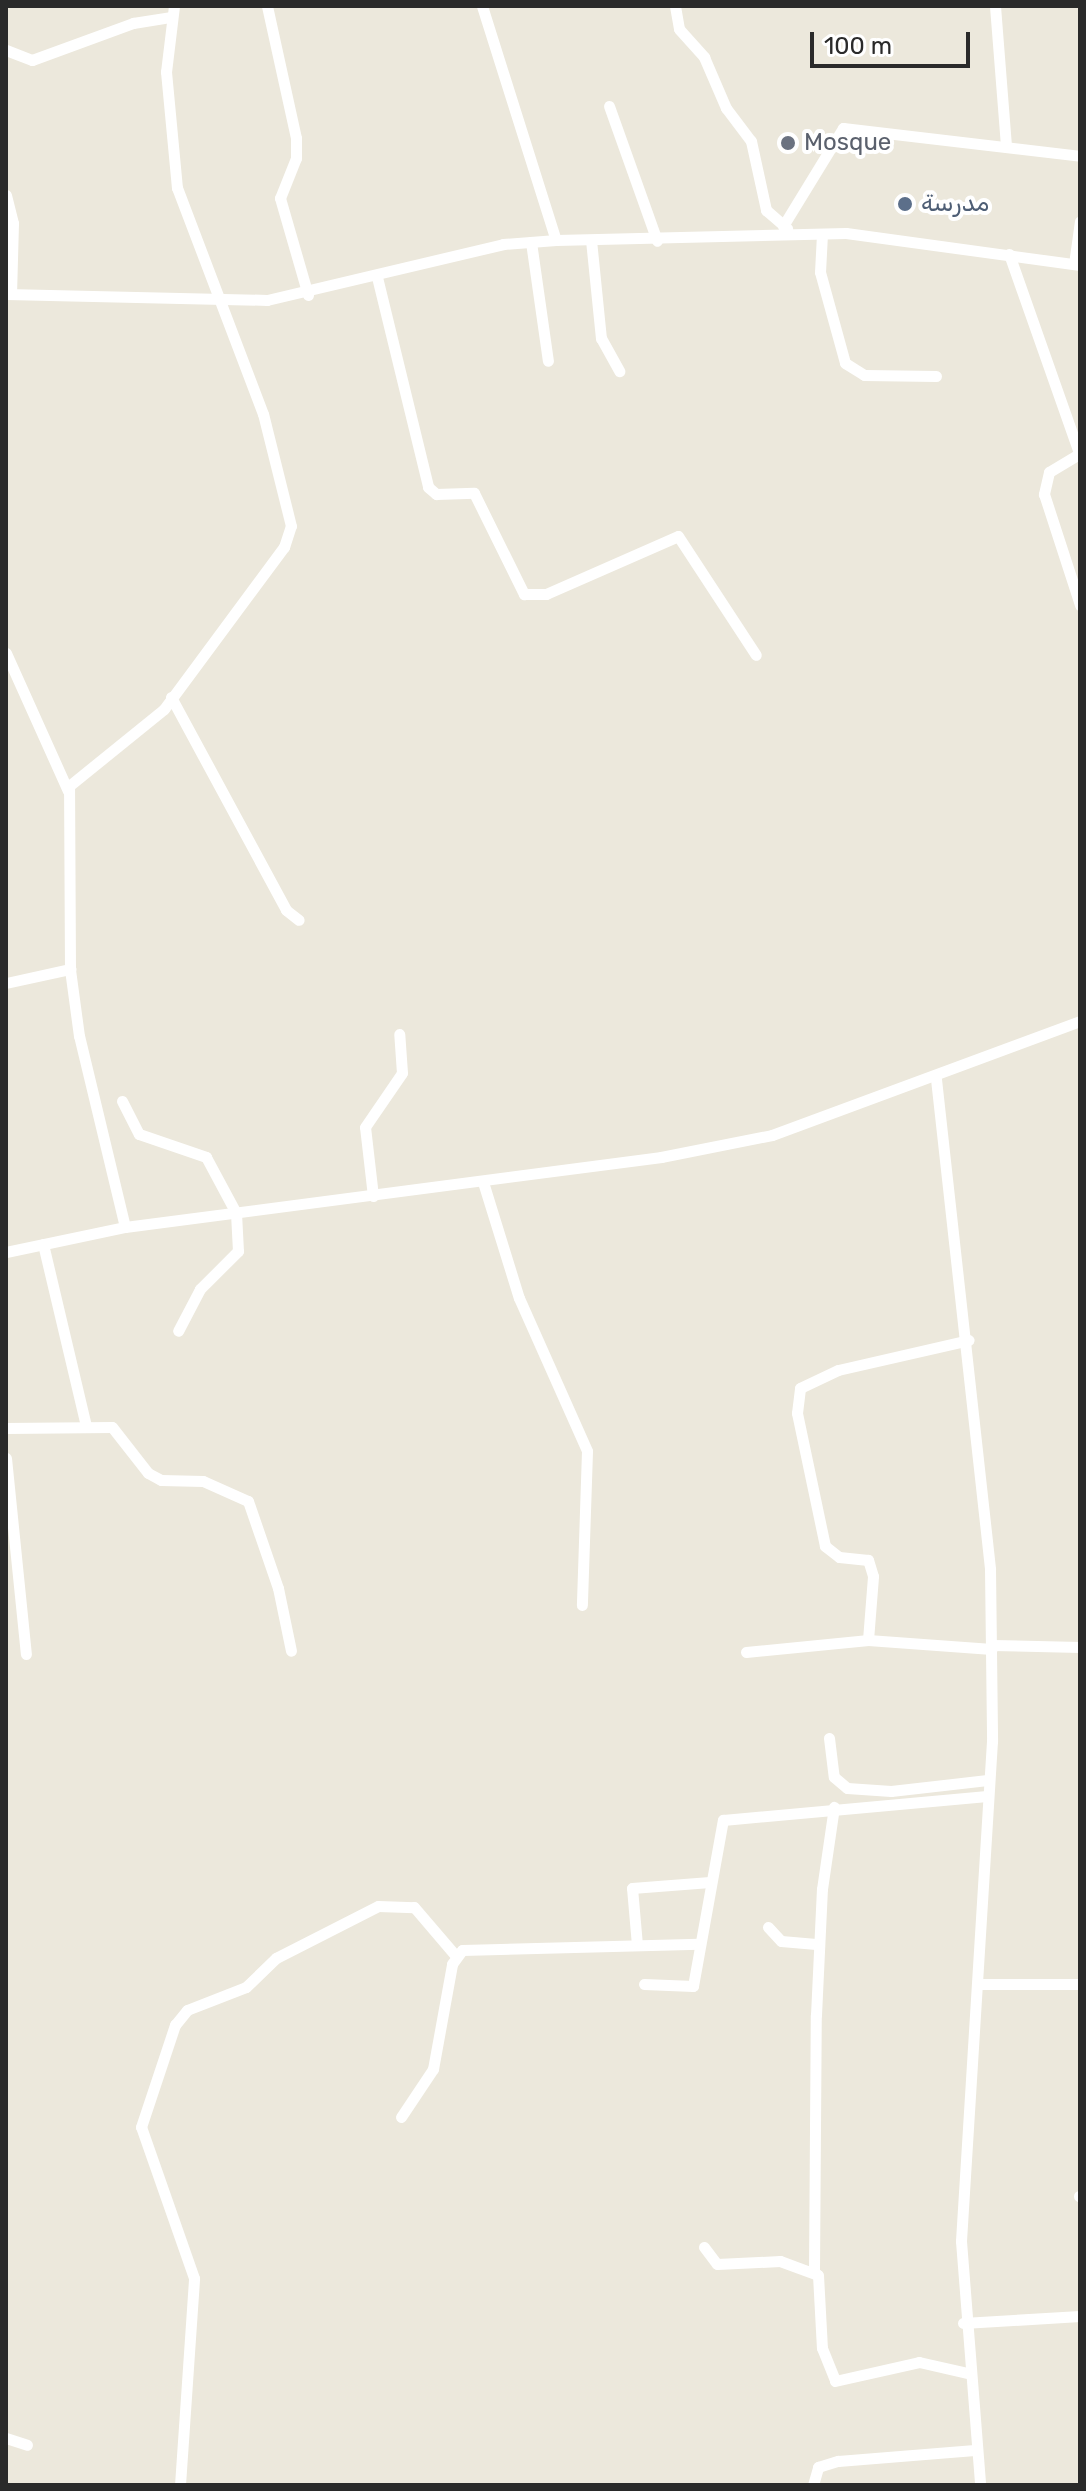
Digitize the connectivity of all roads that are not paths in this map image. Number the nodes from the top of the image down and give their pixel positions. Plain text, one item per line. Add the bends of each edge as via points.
1 (267, 6) edge
2 (482, 6) edge
3 (675, 6) edge
4 (995, 6) edge
5 (173, 11) edge
6 (6, 50) edge
7 (609, 106) dead end
8 (1006, 146) junction
9 (1080, 156) edge
10 (6, 195) edge
11 (1080, 221) edge
12 (783, 226) junction
13 (797, 234) junction
14 (822, 234) junction
15 (556, 240) junction
16 (591, 240) junction
17 (657, 241) junction
18 (531, 242) junction
19 (1009, 254) junction
20 (1077, 265) edge
21 (377, 277) junction
22 (8, 294) edge
23 (308, 295) junction
24 (224, 298) junction
25 (548, 361) dead end
26 (619, 371) dead end
27 (936, 376) dead end
28 (1080, 455) edge
29 (1080, 605) edge
30 (6, 653) edge
31 (756, 655) dead end
32 (171, 697) junction
33 (68, 791) junction
34 (299, 920) dead end
35 (70, 969) junction
36 (6, 983) edge
37 (1080, 1021) edge
38 (399, 1034) dead end
39 (936, 1079) junction
40 (122, 1101) dead end
41 (483, 1182) junction
42 (373, 1196) junction
43 (236, 1213) junction
44 (125, 1227) junction
45 (43, 1244) junction
46 (6, 1252) edge
47 (178, 1331) dead end
48 (969, 1340) junction
49 (86, 1426) junction
50 (6, 1428) edge
51 (6, 1458) edge
52 (582, 1605) dead end
53 (868, 1640) junction
54 (992, 1647) junction
55 (1080, 1647) edge
56 (291, 1651) dead end
57 (746, 1652) dead end
58 (26, 1654) dead end
59 (829, 1738) dead end
60 (987, 1780) junction
61 (987, 1796) junction
62 (834, 1807) junction
63 (710, 1882) junction
64 (768, 1927) dead end
65 (699, 1944) junction
66 (819, 1944) junction
67 (637, 1945) junction
68 (455, 1955) junction
69 (644, 1984) dead end
70 (978, 1984) junction
71 (1080, 1984) edge
72 (401, 2117) dead end
73 (704, 2247) dead end
74 (814, 2272) junction
75 (1080, 2316) edge
76 (963, 2323) junction
77 (967, 2373) junction
78 (6, 2438) edge
79 (27, 2445) dead end
80 (975, 2450) junction
81 (180, 2485) edge
82 (813, 2485) edge
83 (980, 2485) edge

1 - 23 street via 296,138 296,158 280,198
2 - 15 street
3 - 12 street via 679,29 704,57 726,108 751,141 760,198
4 - 8 street
5 - 6 street via 32,60
5 - 24 street via 166,72 177,188
7 - 17 street
8 - 9 street
8 - 12 street via 843,128
10 - 22 street via 13,223
11 - 20 street
12 - 13 street
13 - 14 street
13 - 17 street
14 - 19 street via 898,236
14 - 27 street via 820,272 845,363 875,377
15 - 16 street
15 - 18 street
16 - 17 street
16 - 26 street via 601,338
18 - 21 street
18 - 25 street
19 - 20 street
19 - 28 street
21 - 23 street
21 - 31 street via 428,487 436,494 474,493 527,597 678,536
22 - 24 street
23 - 24 street
24 - 32 street via 291,526 284,547
28 - 29 street via 1049,472 1044,494
30 - 33 street
32 - 33 street via 164,709 74,778
32 - 34 street via 286,910
33 - 35 street
35 - 36 street
35 - 44 street via 79,1036
37 - 39 street
38 - 42 street via 402,1073 379,1099 365,1127
39 - 41 street via 772,1135
39 - 48 street
40 - 43 street via 139,1134 206,1157
41 - 42 street
41 - 52 street via 519,1298 587,1451
42 - 43 street
43 - 44 street
43 - 47 street via 238,1251 200,1289
44 - 45 street
45 - 46 street
45 - 49 street
48 - 53 street via 838,1370 800,1388 797,1413 825,1546 839,1557 868,1560 873,1576
48 - 54 street
49 - 50 street
49 - 56 street via 122,1434 140,1465 161,1480 203,1481 248,1501 278,1588
51 - 58 street
53 - 54 street
53 - 57 street
54 - 55 street
54 - 60 street
59 - 60 street via 834,1777 847,1788 891,1791
60 - 61 street
61 - 62 street
61 - 70 street
62 - 63 street via 723,1820
62 - 66 street
63 - 65 street
63 - 67 street via 632,1888
64 - 66 street via 781,1941
65 - 67 street
65 - 69 street via 692,1987
66 - 74 street
67 - 68 street via 481,1947
68 - 72 street via 433,2069
68 - 81 street via 414,1907 378,1906 276,1958 251,1984 192,2007 177,2019 141,2127 194,2278
70 - 71 street
70 - 76 street via 965,2146
73 - 74 street via 717,2264 780,2261
74 - 77 street via 822,2348 835,2381 919,2362
75 - 76 street
76 - 77 street
77 - 80 street
78 - 79 street
80 - 82 street via 838,2461 818,2467
80 - 83 street

